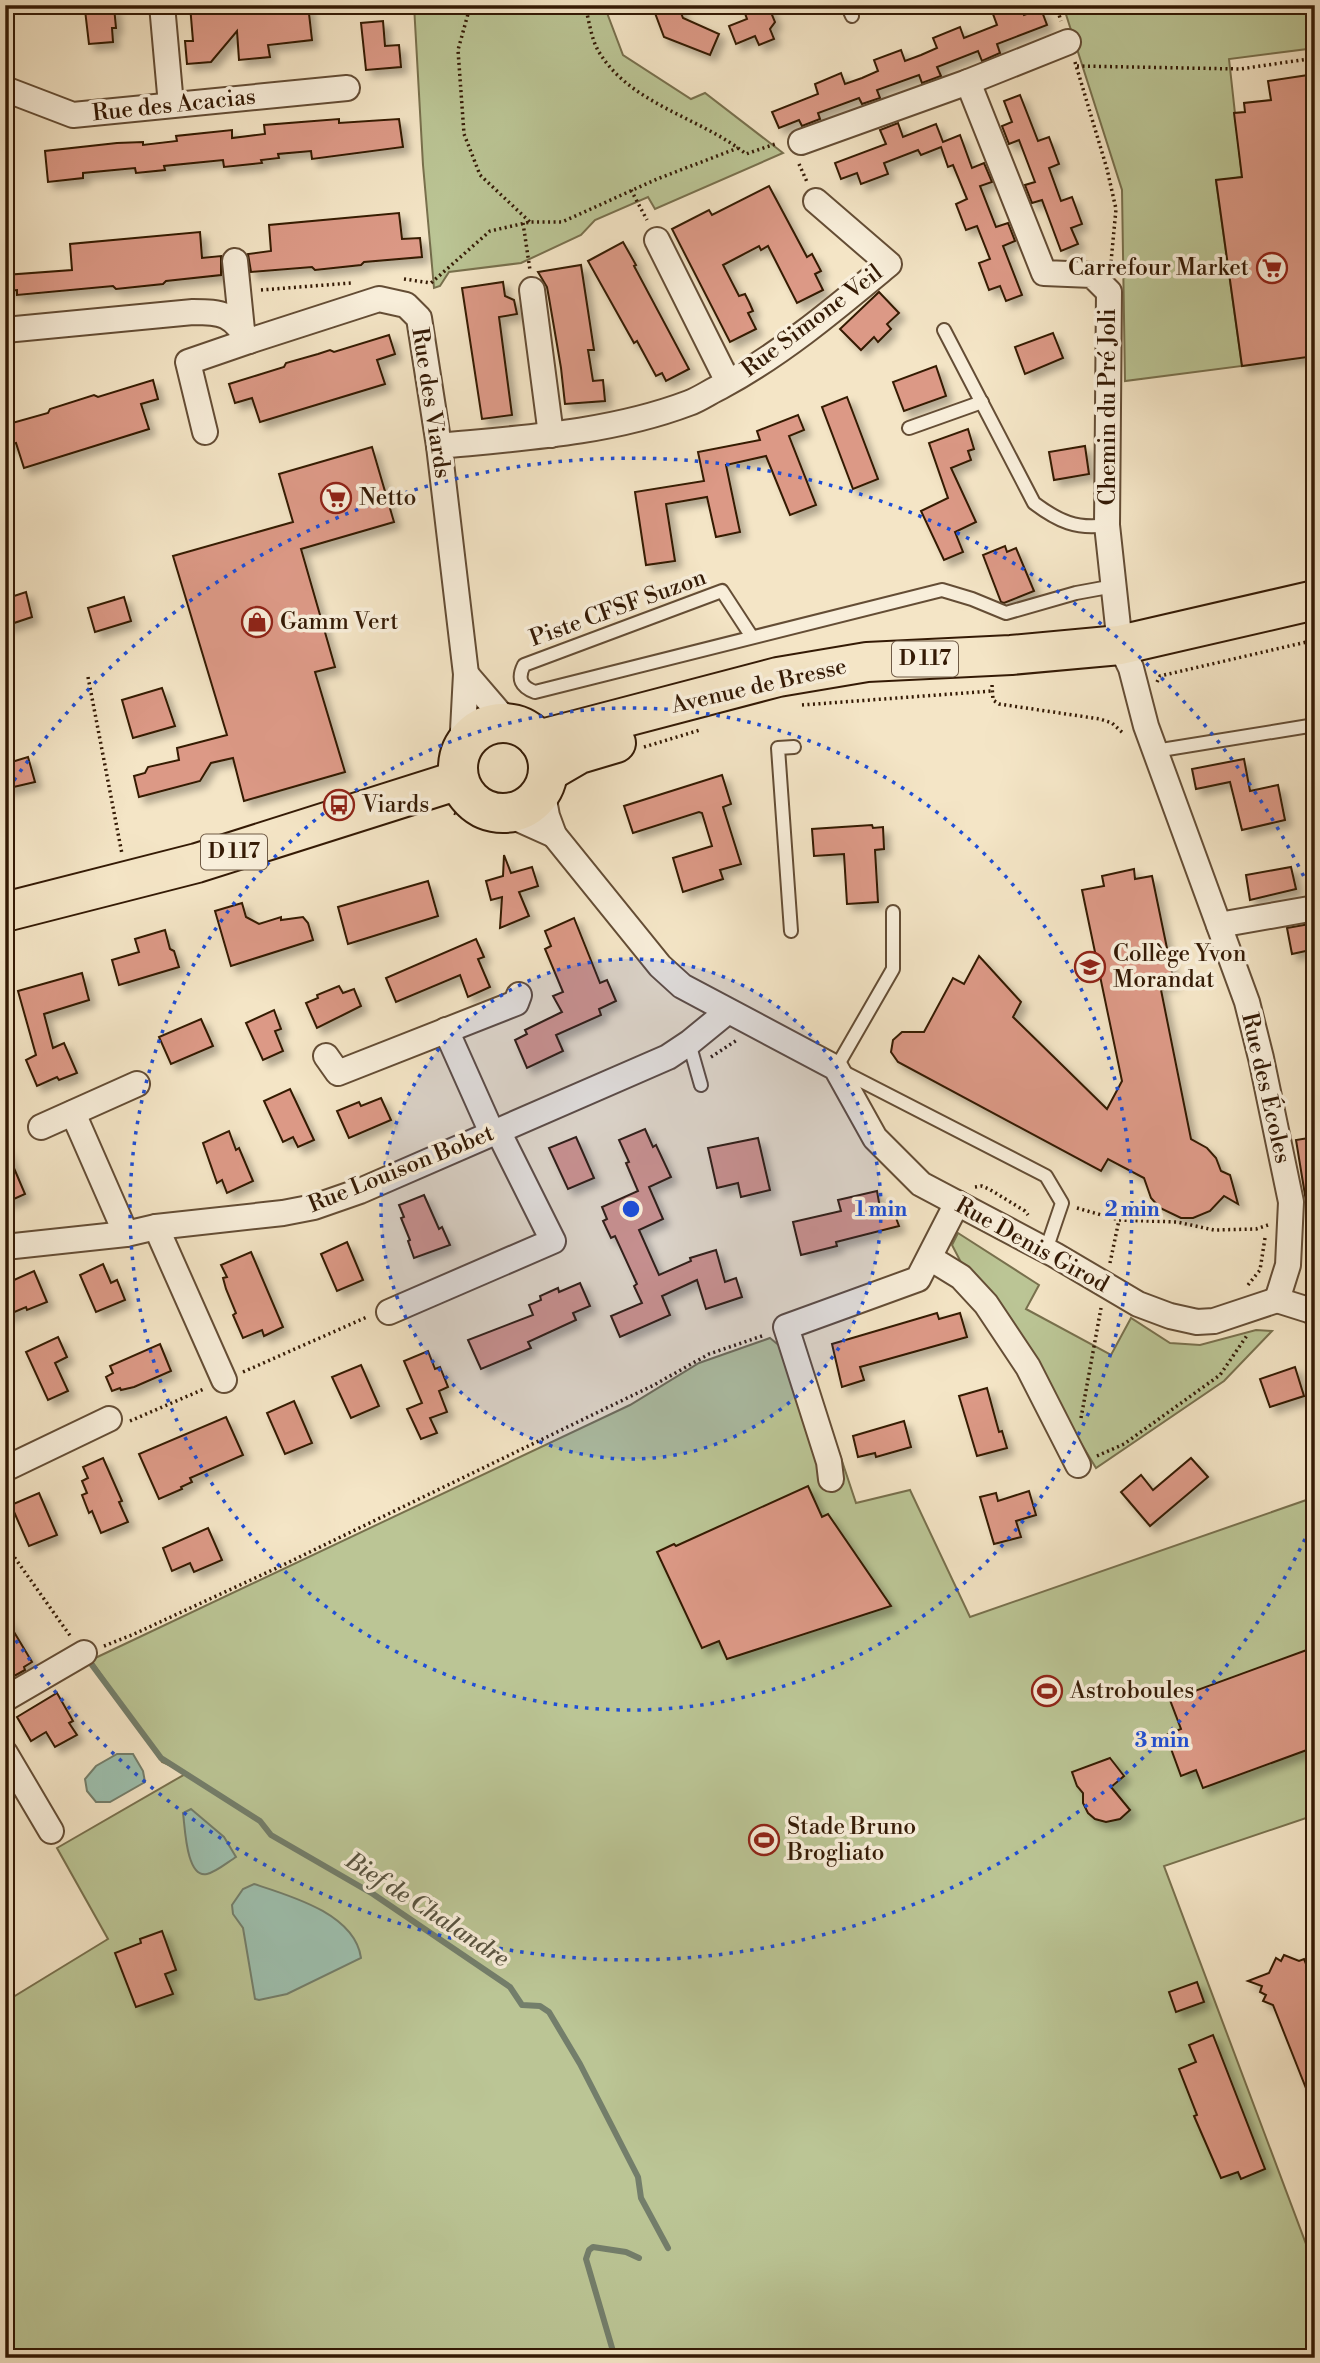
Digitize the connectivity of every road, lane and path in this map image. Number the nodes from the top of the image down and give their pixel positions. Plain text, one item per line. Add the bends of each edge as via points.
1 (162, 5) edge
2 (473, 5) edge
3 (585, 5) edge
4 (1071, 49) joint
5 (1315, 58) edge
6 (1077, 66) junction
7 (968, 82) junction
8 (347, 88) dead end
9 (5, 89) edge
10 (172, 105) junction
11 (801, 142) junction
12 (738, 148) junction
13 (631, 190) junction
14 (816, 201) joint
15 (530, 222) junction
16 (523, 223) junction
17 (657, 240) joint
18 (235, 261) dead end
19 (404, 279) dead end
20 (362, 282) dead end
21 (532, 289) joint
22 (238, 291) junction
23 (1109, 292) junction
24 (5, 330) edge
25 (944, 330) dead end
26 (245, 335) junction
27 (728, 382) junction
28 (982, 402) junction
29 (909, 428) dead end
30 (205, 432) dead end
31 (551, 435) junction
32 (439, 446) junction
33 (1107, 526) junction
34 (1114, 586) junction
35 (1315, 600) edge
36 (1315, 626) edge
37 (752, 637) junction
38 (1315, 640) edge
39 (1136, 666) junction
40 (466, 674) junction
41 (88, 677) dead end
42 (992, 686) junction
43 (794, 705) dead end
44 (1315, 725) edge
45 (705, 729) dead end
46 (1127, 737) dead end
47 (794, 747) dead end
48 (640, 748) dead end
49 (1155, 751) junction
50 (534, 756) junction
51 (460, 765) junction
52 (505, 813) junction
53 (554, 835) junction
54 (124, 882) junction
55 (1315, 908) edge
56 (5, 912) edge
57 (893, 912) dead end
58 (1219, 925) junction
59 (792, 931) dead end
60 (519, 995) dead end
61 (727, 1012) junction
62 (446, 1030) junction
63 (689, 1043) junction
64 (326, 1056) dead end
65 (836, 1068) junction
66 (137, 1084) dead end
67 (701, 1086) dead end
68 (74, 1113) junction
69 (41, 1127) dead end
70 (495, 1132) junction
71 (957, 1203) junction
72 (1062, 1203) junction
73 (1279, 1218) junction
74 (1119, 1220) junction
75 (1266, 1226) junction
76 (156, 1227) junction
77 (126, 1234) junction
78 (5, 1247) edge
79 (1046, 1250) junction
80 (930, 1258) junction
81 (1106, 1285) junction
82 (1247, 1286) dead end
83 (1276, 1300) junction
84 (1312, 1309) edge
85 (389, 1312) joint
86 (786, 1327) junction
87 (1252, 1329) dead end
88 (224, 1380) junction
89 (109, 1419) joint
90 (1078, 1465) junction
91 (5, 1469) edge
92 (831, 1479) dead end
93 (5, 1544) edge
94 (84, 1653) junction
95 (5, 1699) edge
96 (5, 1753) edge
97 (51, 1830) dead end

1 - 10 street
2 - 15 path via 458,50 464,134 480,175
3 - 12 path via 597,50 616,76
4 - 6 path, Chemin du Pré Joli
4 - 7 street
5 - 6 path via 1240,69
6 - 23 path, Chemin du Pré Joli via 1116,209
7 - 11 street
7 - 23 street via 1044,273 1092,275
8 - 10 street, Rue des Acacias
9 - 10 street, Rue des Acacias via 73,115
11 - 12 path via 793,138 746,154
11 - 14 path via 799,166
12 - 13 path
13 - 15 path via 562,222
13 - 17 path
14 - 27 street, Rue Simone Veil via 889,264 826,317
15 - 16 path
16 - 19 path via 490,231 430,283
16 - 21 path
17 - 27 street
18 - 22 street
20 - 22 path
21 - 31 street
22 - 26 street
23 - 33 street, Chemin du Pré Joli
24 - 26 street via 220,312
25 - 28 lane
26 - 30 street, Rue des Viards via 188,362
26 - 32 street, Rue des Viards via 379,299 406,305 419,318
27 - 31 street, Rue Simone Veil via 691,402 638,419
28 - 29 lane
28 - 33 lane via 1034,503 1071,525
31 - 32 street, Rue Simone Veil
32 - 40 street, Rue des Viards
33 - 34 street, Chemin du Pré Joli
34 - 37 lane, Piste CFSF Suzon via 1006,613 942,590
34 - 39 street, Chemin du Pré Joli
35 - 39 main road, Avenue de Bresse / D 117
36 - 39 main road, Avenue de Bresse / D 117
37 - 37 lane, Piste CFSF Suzon via 535,692 526,689 519,675 524,665 722,591
38 - 39 path via 1160,676
39 - 42 main road, Avenue de Bresse / D 117
39 - 49 street, Rue des Écoles via 1141,713
39 - 50 main road, Avenue de Bresse / D 117 via 1011,655 867,663 778,677
40 - 50 street
40 - 51 street, Rue des Viards
41 - 54 path
42 - 43 path
42 - 46 path via 993,700 999,705 1100,719
42 - 50 main road, Avenue de Bresse / D 117 via 890,684 786,692 579,754
44 - 49 lane
45 - 48 path
47 - 59 lane via 778,748
49 - 58 street, Rue des Écoles
50 - 51 main road via 494,723 469,737
50 - 52 main road via 527,806
50 - 53 street
51 - 52 main road via 464,792 482,808
51 - 54 main road, D 117 via 337,821
52 - 53 street
53 - 61 street via 660,966 682,986
54 - 56 main road, D 117
55 - 58 street
57 - 65 lane via 893,969
58 - 73 street, Rue des Écoles via 1247,1002 1291,1202
60 - 62 street via 516,1003
61 - 63 street, Rue Louison Bobet
61 - 65 street
62 - 64 street via 338,1073
62 - 70 street
63 - 67 lane
63 - 70 street, Rue Louison Bobet via 668,1057
65 - 71 street, Rue Denis Girod via 875,1138 921,1184
65 - 72 lane via 1046,1176
66 - 68 street
68 - 69 street
68 - 77 street
70 - 76 street, Rue Louison Bobet via 314,1207
70 - 85 street via 553,1241
71 - 79 street, Rue Denis Girod
71 - 80 street
72 - 74 path
72 - 79 lane
73 - 75 path
73 - 75 path
73 - 83 street, Rue des Écoles via 1288,1265
74 - 75 path via 1177,1222 1214,1230
74 - 81 path
75 - 82 path via 1260,1270
76 - 77 street, Rue Louison Bobet
76 - 88 street
77 - 78 street, Rue Louison Bobet
79 - 81 street, Rue Denis Girod
80 - 86 street via 918,1279
80 - 90 street via 961,1278 986,1304 1028,1367
81 - 83 street, Rue Denis Girod via 1138,1304 1196,1322 1214,1321
81 - 90 path via 1080,1418
83 - 84 street
85 - 88 path via 364,1317
86 - 92 street
86 - 94 path via 709,1354 281,1566
87 - 90 path via 1220,1376 1124,1444
88 - 89 path via 124,1424
89 - 91 street
93 - 94 path
94 - 95 street
96 - 97 street

